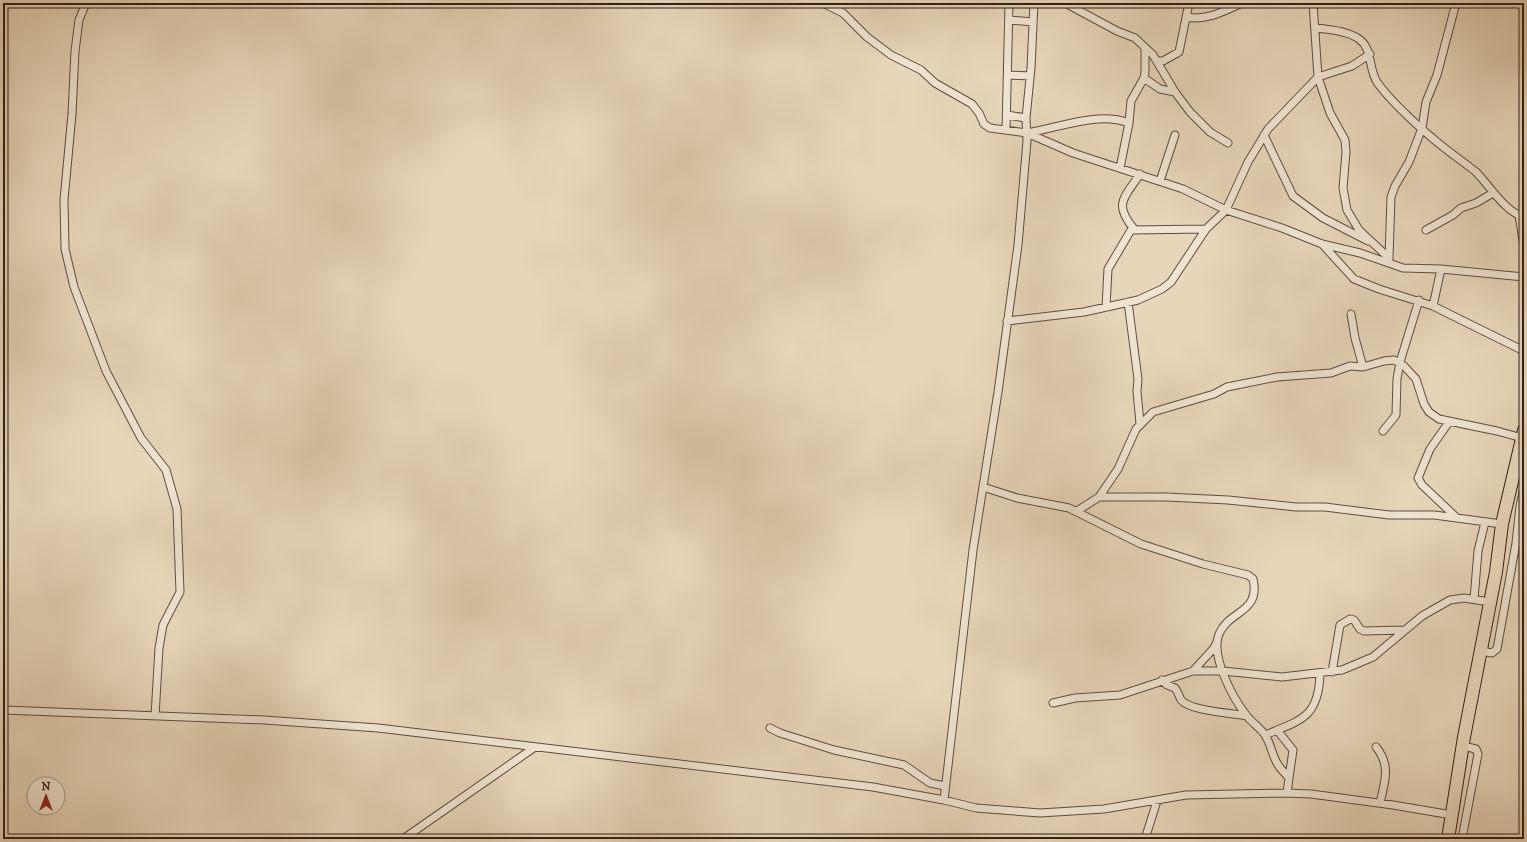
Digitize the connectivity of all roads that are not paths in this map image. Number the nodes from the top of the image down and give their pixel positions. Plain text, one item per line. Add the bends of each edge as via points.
1 (86, 3) edge
2 (823, 3) edge
3 (1009, 3) edge
4 (1034, 3) edge
5 (1065, 3) edge
6 (1189, 3) edge
7 (1242, 3) edge
8 (1313, 3) edge
9 (1456, 3) edge
10 (1186, 17) junction
11 (1009, 20) junction
12 (1033, 22) junction
13 (1315, 28) junction
14 (1145, 48) junction
15 (1370, 54) junction
16 (1157, 61) junction
17 (1008, 75) junction
18 (1030, 76) junction
19 (1318, 77) junction
20 (1144, 78) junction
21 (1175, 92) junction
22 (1007, 115) junction
23 (1026, 118) junction
24 (1129, 123) junction
25 (1422, 128) junction
26 (1006, 130) junction
27 (1027, 133) junction
28 (1176, 135) dead end
29 (1264, 135) junction
30 (1228, 143) dead end
31 (1120, 168) junction
32 (1140, 174) junction
33 (1160, 180) junction
34 (1493, 194) junction
35 (1226, 210) junction
36 (1521, 216) edge
37 (1134, 229) junction
38 (1206, 229) junction
39 (1426, 230) dead end
40 (1372, 243) junction
41 (1322, 244) junction
42 (1524, 247) edge
43 (1389, 260) junction
44 (1440, 269) junction
45 (1524, 277) edge
46 (1419, 300) junction
47 (1128, 302) junction
48 (1433, 306) junction
49 (1106, 307) junction
50 (1351, 314) dead end
51 (1007, 321) junction
52 (1524, 351) edge
53 (1400, 362) junction
54 (1363, 367) junction
55 (1449, 422) junction
56 (1140, 424) junction
57 (1383, 431) dead end
58 (1523, 434) edge
59 (983, 487) junction
60 (1524, 487) edge
61 (1099, 497) junction
62 (1076, 511) junction
63 (1457, 518) junction
64 (1485, 522) junction
65 (1502, 524) junction
66 (1474, 599) junction
67 (1490, 602) junction
68 (1405, 630) junction
69 (1217, 642) junction
70 (1481, 651) junction
71 (1193, 671) junction
72 (1223, 671) junction
73 (1332, 672) junction
74 (1320, 673) junction
75 (1162, 680) junction
76 (1053, 703) dead end
77 (3, 710) edge
78 (155, 716) junction
79 (1247, 716) junction
80 (770, 728) dead end
81 (1277, 730) junction
82 (1265, 735) junction
83 (1463, 746) junction
84 (535, 747) junction
85 (1376, 747) dead end
86 (1289, 778) junction
87 (945, 786) junction
88 (1287, 793) junction
89 (944, 800) junction
90 (1157, 801) junction
91 (1380, 803) junction
92 (1452, 815) junction
93 (1452, 836) edge
94 (403, 839) edge
95 (1145, 839) edge
96 (1462, 839) edge

1 - 78 street via 79,20 75,51 64,200 65,249 74,287 106,371 141,438 166,470 177,508 177,558 181,584 178,598 163,625
2 - 26 street via 843,13 867,37 892,55 921,70 935,82 972,104 984,124 990,128
3 - 11 street
4 - 12 street
5 - 14 street via 1135,38
6 - 10 street
7 - 10 street via 1208,16 1195,19
8 - 13 street
9 - 25 street via 1438,75 1426,102
10 - 16 street via 1179,52 1163,61
11 - 12 street
11 - 17 street
12 - 18 street
13 - 15 street via 1354,37 1363,43
13 - 19 street
14 - 16 street
14 - 20 street
15 - 19 street via 1352,66
15 - 25 street via 1371,71 1377,82
16 - 21 street
17 - 18 street
17 - 22 street
18 - 23 street
19 - 29 street
19 - 40 street via 1330,113 1344,140 1346,152 1342,188 1347,210 1359,230
20 - 21 street via 1160,89
20 - 24 street via 1131,101
21 - 30 street via 1203,125
22 - 23 street
22 - 26 street
23 - 27 street
24 - 27 street via 1109,118
24 - 31 street
25 - 34 street via 1475,172
25 - 43 street via 1392,197
26 - 27 street via 1019,134
27 - 31 street via 1073,153
27 - 51 street via 1018,245
28 - 33 street
29 - 35 street via 1248,162
29 - 40 street via 1293,196 1323,218
31 - 32 street
32 - 33 street
32 - 37 street via 1123,201 1121,209
33 - 35 street
34 - 36 street
34 - 39 street via 1461,208
35 - 38 street
35 - 41 street
36 - 42 street
37 - 38 street
37 - 49 street via 1127,234 1108,269
38 - 47 street via 1172,282 1149,296
40 - 43 street
41 - 43 street
41 - 46 street via 1354,279
43 - 44 street via 1403,268
44 - 45 street
44 - 48 street
46 - 48 street
46 - 53 street
47 - 49 street
47 - 56 street via 1138,379
48 - 52 street
49 - 51 street via 1072,314
50 - 54 street
51 - 59 street
53 - 54 street via 1384,361
53 - 55 street via 1418,381 1424,404 1430,412 1439,419
53 - 57 street via 1396,415
54 - 56 street via 1355,366 1331,373 1240,383 1214,394 1153,412
55 - 58 street
55 - 63 street via 1430,449 1418,478 1422,485
56 - 61 street via 1118,469
58 - 65 highway
59 - 62 street via 1017,498
59 - 87 street
60 - 70 street via 1497,649 1492,653
61 - 62 street
61 - 63 street via 1228,500 1296,507 1326,507 1389,515
62 - 69 street via 1141,544 1248,575 1253,579 1253,596 1249,607 1224,625
63 - 64 street
64 - 65 street
64 - 66 street via 1477,558
65 - 67 highway
66 - 67 street
66 - 68 street via 1450,600 1432,608
67 - 70 highway
68 - 73 street via 1373,657
68 - 73 street via 1364,631 1354,620 1344,622 1340,625
69 - 71 street
69 - 72 street via 1217,652
70 - 83 highway
71 - 72 street
71 - 75 street
72 - 74 street via 1282,677
72 - 79 street
73 - 74 street
74 - 81 street via 1317,698 1310,711 1295,723
75 - 76 street via 1120,695 1074,698
75 - 79 street via 1176,690 1187,703 1205,709
77 - 78 street
78 - 84 street via 378,728
79 - 82 street
80 - 87 street via 834,750 904,765 930,783
81 - 82 street
81 - 86 street via 1293,750
82 - 86 street via 1277,764
83 - 92 highway
83 - 96 street via 1476,749 1478,754
84 - 89 street via 873,787
84 - 94 street
85 - 91 street via 1386,763
86 - 88 street
87 - 89 street
88 - 90 street via 1186,795
88 - 91 street
89 - 90 street via 976,808 1040,812 1104,809
90 - 95 street
91 - 92 street
92 - 93 highway

